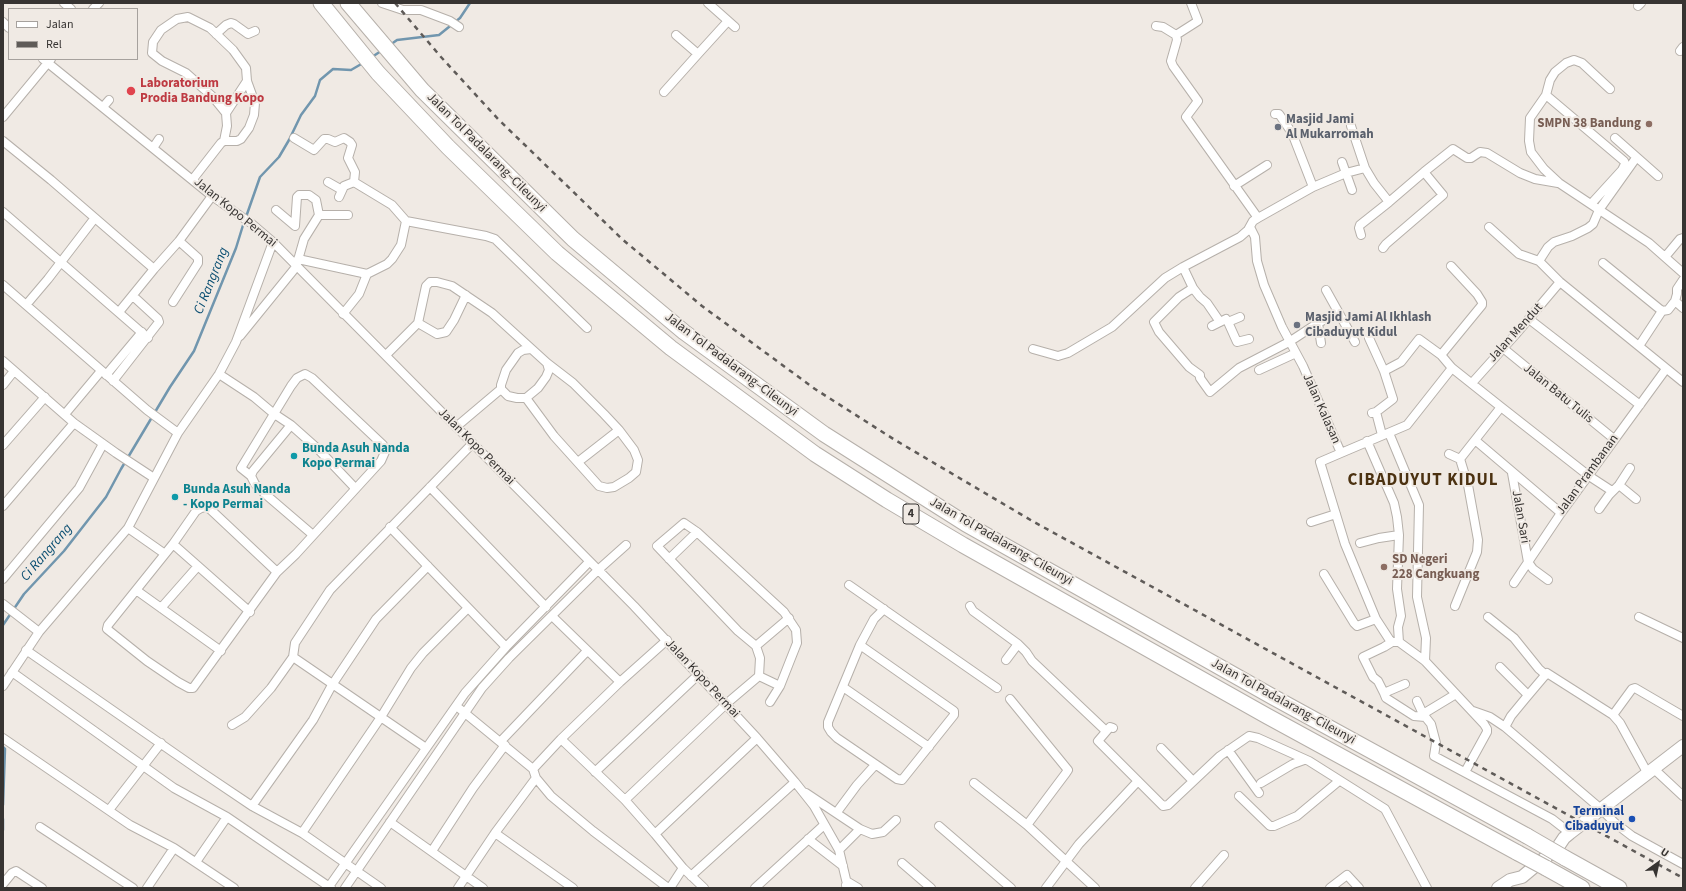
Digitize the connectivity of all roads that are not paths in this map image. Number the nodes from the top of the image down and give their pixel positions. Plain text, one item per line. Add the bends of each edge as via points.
1 (320, 3) edge
2 (348, 3) edge
3 (382, 3) edge
4 (708, 3) edge
5 (1191, 3) edge
6 (728, 21) junction
7 (1156, 26) dead end
8 (459, 27) dead end
9 (735, 27) dead end
10 (255, 32) dead end
11 (216, 34) junction
12 (676, 35) dead end
13 (1176, 35) junction
14 (698, 54) junction
15 (47, 60) edge
16 (246, 81) junction
17 (1610, 89) dead end
18 (664, 92) dead end
19 (1546, 95) junction
20 (109, 100) dead end
21 (103, 107) junction
22 (226, 113) junction
23 (1276, 114) dead end
24 (3, 117) edge
25 (1351, 126) dead end
26 (294, 138) dead end
27 (1615, 138) dead end
28 (159, 139) dead end
29 (3, 141) edge
30 (224, 141) junction
31 (153, 148) junction
32 (1636, 158) junction
33 (1342, 162) dead end
34 (1268, 165) dead end
35 (1365, 168) junction
36 (1424, 172) junction
37 (1346, 173) junction
38 (1658, 176) dead end
39 (193, 179) junction
40 (328, 182) dead end
41 (354, 182) junction
42 (1559, 183) junction
43 (1234, 186) junction
44 (1313, 187) junction
45 (1352, 190) dead end
46 (212, 196) junction
47 (1389, 202) junction
48 (1591, 204) junction
49 (276, 210) dead end
50 (1599, 210) junction
51 (3, 212) edge
52 (318, 215) junction
53 (348, 215) dead end
54 (1258, 218) junction
55 (94, 219) junction
56 (406, 221) junction
57 (1489, 228) dead end
58 (1252, 229) junction
59 (1362, 236) dead end
60 (1683, 238) edge
61 (179, 241) junction
62 (273, 242) junction
63 (1383, 248) dead end
64 (1665, 257) junction
65 (298, 259) junction
66 (1539, 261) junction
67 (61, 262) junction
68 (1603, 263) dead end
69 (1450, 266) dead end
70 (296, 267) junction
71 (1183, 267) junction
72 (154, 269) junction
73 (1683, 273) edge
74 (367, 274) junction
75 (1683, 280) edge
76 (1560, 282) junction
77 (3, 285) edge
78 (1193, 288) junction
79 (1326, 290) dead end
80 (466, 295) junction
81 (133, 296) junction
82 (1675, 301) junction
83 (173, 302) dead end
84 (26, 306) junction
85 (1683, 308) edge
86 (1662, 311) junction
87 (119, 312) junction
88 (1338, 312) junction
89 (343, 314) junction
90 (1240, 317) dead end
91 (1529, 319) junction
92 (1224, 322) junction
93 (418, 323) junction
94 (1318, 323) junction
95 (1212, 326) dead end
96 (587, 328) dead end
97 (145, 335) junction
98 (1369, 338) dead end
99 (1249, 339) dead end
100 (236, 342) junction
101 (1289, 342) junction
102 (1354, 342) dead end
103 (1321, 343) dead end
104 (1639, 346) junction
105 (1503, 348) junction
106 (532, 349) junction
107 (1033, 349) dead end
108 (1296, 353) junction
109 (386, 355) junction
110 (1441, 355) junction
111 (3, 361) edge
112 (124, 361) junction
113 (547, 363) junction
114 (1452, 368) junction
115 (1666, 369) junction
116 (1260, 370) dead end
117 (14, 371) junction
118 (1384, 371) junction
119 (104, 373) junction
120 (218, 374) junction
121 (113, 381) junction
122 (1683, 382) edge
123 (1472, 383) junction
124 (3, 385) edge
125 (501, 389) junction
126 (45, 397) junction
127 (526, 398) junction
128 (1640, 405) junction
129 (1501, 407) junction
130 (273, 413) junction
131 (65, 414) junction
132 (74, 423) junction
133 (291, 425) junction
134 (456, 427) junction
135 (619, 430) junction
136 (178, 433) junction
137 (1386, 434) junction
138 (1614, 439) junction
139 (1475, 440) junction
140 (1367, 441) junction
141 (103, 444) junction
142 (472, 444) junction
143 (3, 445) edge
144 (1341, 452) junction
145 (1449, 454) dead end
146 (1460, 460) junction
147 (578, 462) junction
148 (1630, 468) dead end
149 (1512, 473) junction
150 (251, 476) junction
151 (1589, 476) junction
152 (154, 478) junction
153 (1619, 485) junction
154 (430, 487) junction
155 (355, 488) junction
156 (1612, 491) junction
157 (1636, 499) dead end
158 (3, 506) edge
159 (1599, 509) dead end
160 (1561, 513) junction
161 (1336, 514) junction
162 (1312, 522) dead end
163 (390, 527) junction
164 (128, 528) junction
165 (697, 532) junction
166 (313, 535) junction
167 (1399, 535) junction
168 (1360, 543) dead end
169 (173, 544) junction
170 (626, 545) dead end
171 (165, 554) junction
172 (669, 559) junction
173 (1528, 562) junction
174 (198, 566) junction
175 (428, 566) junction
176 (593, 566) junction
177 (277, 572) junction
178 (1324, 574) dead end
179 (3, 580) edge
180 (1548, 580) dead end
181 (1514, 583) dead end
182 (849, 585) dead end
183 (136, 590) junction
184 (5, 606) edge
185 (546, 606) junction
186 (970, 606) dead end
187 (1455, 606) dead end
188 (161, 608) junction
189 (468, 608) junction
190 (884, 609) junction
191 (250, 612) junction
192 (552, 616) junction
193 (1488, 617) dead end
194 (1639, 617) dead end
195 (789, 618) junction
196 (1376, 619) junction
197 (39, 632) junction
198 (1683, 638) edge
199 (667, 640) junction
200 (1395, 642) junction
201 (1018, 644) junction
202 (860, 645) junction
203 (756, 646) junction
204 (506, 647) junction
205 (26, 650) junction
206 (221, 651) junction
207 (587, 651) junction
208 (293, 657) junction
209 (1006, 660) dead end
210 (1425, 662) junction
211 (1500, 667) dead end
212 (12, 672) junction
213 (699, 674) junction
214 (1546, 675) junction
215 (759, 676) junction
216 (620, 682) junction
217 (1405, 684) dead end
218 (332, 685) junction
219 (3, 686) edge
220 (780, 686) junction
221 (843, 688) junction
222 (997, 688) dead end
223 (1384, 693) junction
224 (1456, 694) junction
225 (1528, 695) junction
226 (1010, 699) dead end
227 (1417, 701) dead end
228 (770, 702) dead end
229 (726, 704) junction
230 (460, 708) junction
231 (1472, 711) junction
232 (1424, 715) junction
233 (1613, 715) junction
234 (1683, 716) edge
235 (381, 717) junction
236 (232, 725) dead end
237 (1505, 727) junction
238 (3, 738) edge
239 (757, 738) junction
240 (561, 739) junction
241 (503, 743) junction
242 (161, 744) junction
243 (1683, 746) edge
244 (929, 747) junction
245 (426, 748) junction
246 (1161, 748) dead end
247 (1228, 750) junction
248 (1304, 760) junction
249 (875, 764) junction
250 (143, 766) junction
251 (534, 769) junction
252 (595, 772) junction
253 (1465, 772) junction
254 (1651, 772) junction
255 (536, 778) junction
256 (1138, 781) junction
257 (1193, 781) junction
258 (1339, 781) junction
259 (795, 782) junction
260 (974, 782) dead end
261 (1261, 783) dead end
262 (801, 790) junction
263 (1259, 793) dead end
264 (1239, 796) dead end
265 (1683, 796) edge
266 (625, 800) junction
267 (252, 806) junction
268 (1601, 809) junction
269 (109, 810) junction
270 (837, 812) junction
271 (227, 817) junction
272 (896, 820) dead end
273 (390, 822) junction
274 (824, 825) junction
275 (1026, 825) junction
276 (939, 826) dead end
277 (40, 827) dead end
278 (860, 829) junction
279 (302, 833) junction
280 (495, 833) junction
281 (655, 834) junction
282 (1567, 835) junction
283 (808, 838) junction
284 (174, 848) junction
285 (839, 850) junction
286 (432, 851) junction
287 (1224, 855) dead end
288 (196, 862) junction
289 (902, 862) dead end
290 (1067, 862) junction
291 (1683, 864) edge
292 (843, 866) junction
293 (351, 867) junction
294 (683, 868) junction
295 (466, 876) junction
296 (692, 876) junction
297 (3, 884) edge
298 (847, 886) edge
299 (130, 887) edge
300 (42, 888) edge
301 (147, 888) edge
302 (234, 888) edge
303 (329, 888) edge
304 (345, 888) edge
305 (381, 888) edge
306 (458, 888) edge
307 (482, 888) edge
308 (573, 888) edge
309 (669, 888) edge
310 (704, 888) edge
311 (755, 888) edge
312 (858, 888) edge
313 (931, 888) edge
314 (1011, 888) edge
315 (1046, 888) edge
316 (1095, 888) edge
317 (1195, 888) edge
318 (1330, 888) edge
319 (1359, 888) edge
320 (1427, 888) edge
321 (1498, 888) edge
322 (1582, 888) edge
323 (1619, 888) edge

1 - 322 highway, Jalan Tol Padalarang–Cileunyi / 4, bridge via 378,73 448,147 557,253 671,348 815,454 963,545 1267,716
2 - 323 highway, Jalan Tol Padalarang–Cileunyi / 4, bridge via 395,60 462,131 573,239 684,332 824,434 966,524 1273,698
3 - 8 street via 403,10 421,10
4 - 6 street
5 - 13 street via 1197,23
6 - 9 street
6 - 14 street
7 - 13 street
10 - 11 street via 248,34 231,23
11 - 16 street via 233,50 246,68
11 - 22 street via 204,24 188,17 177,19 161,30 154,42 152,53 186,73 213,97
12 - 14 street
13 - 43 street via 1172,66 1198,101 1186,117
14 - 18 street
15 - 21 street, Jalan Kopo Permai
15 - 24 street
16 - 22 street
16 - 30 street via 255,103 252,122 241,139
17 - 19 street via 1582,63 1574,60 1555,72
19 - 42 street via 1530,118 1529,141 1531,152
19 - 48 street via 1624,161 1622,170
20 - 21 street
21 - 31 street, Jalan Kopo Permai
22 - 30 street
23 - 44 street via 1279,114 1292,133
25 - 35 street
26 - 41 street via 314,150 324,139 335,142 344,138 350,142 352,145 348,158 355,172
27 - 32 street
28 - 31 street
29 - 55 street
30 - 39 street
31 - 39 street, Jalan Kopo Permai
32 - 38 street
32 - 50 street
33 - 37 street
34 - 43 street
35 - 37 street
35 - 47 street
36 - 42 street via 1455,149 1467,158 1480,152 1487,153 1534,179
36 - 47 street
36 - 63 street via 1443,195
37 - 44 street
37 - 45 street
39 - 46 street, Jalan Kopo Permai
40 - 41 street via 341,193 344,186
41 - 56 street via 392,205
42 - 48 street
43 - 54 street
44 - 54 street
46 - 61 street
46 - 62 street, Jalan Kopo Permai
47 - 59 street via 1360,225
48 - 50 street
49 - 52 street via 295,226 297,197 309,195 316,200
50 - 64 street via 1649,243
50 - 66 street via 1593,224 1572,236 1554,242
51 - 67 street
52 - 53 street
52 - 65 street via 305,238
54 - 58 street via 1253,221
55 - 67 street
55 - 72 street
56 - 74 street via 401,245 392,259
56 - 96 street via 492,237
57 - 66 street via 1519,254
58 - 71 street
58 - 101 street, Jalan Kalasan via 1264,285
60 - 64 street
61 - 72 street
61 - 83 street via 198,258 198,263
62 - 70 street, Jalan Kopo Permai
62 - 100 street
64 - 73 street
65 - 70 street
65 - 74 street
66 - 76 street
67 - 84 street
67 - 87 street
68 - 86 street
69 - 110 street via 1477,294 1482,305
70 - 89 street, Jalan Kopo Permai
70 - 100 street
71 - 78 street
71 - 107 street via 1165,278 1112,326 1068,353 1058,356
72 - 81 street
74 - 89 street via 359,294
75 - 82 street via 1677,288
76 - 91 street, Jalan Mendut
76 - 104 street
77 - 84 street
78 - 92 street
78 - 101 street via 1179,297 1154,322 1159,332 1189,367 1200,375 1210,392 1239,368
79 - 88 street
80 - 93 street via 446,332 437,334
80 - 93 street via 446,284 430,282 425,287
80 - 106 street via 492,313
81 - 87 street
81 - 97 street via 159,321
82 - 85 street
82 - 86 street via 1668,310
84 - 119 street
86 - 104 street
87 - 97 street
88 - 94 street
88 - 102 street
89 - 109 street, Jalan Kopo Permai
90 - 92 street
91 - 105 street, Jalan Mendut
91 - 128 street
92 - 95 street
92 - 99 street via 1237,342
93 - 109 street
94 - 101 street
94 - 103 street
97 - 112 street
98 - 118 street
100 - 120 street
101 - 108 street, Jalan Kalasan
104 - 115 street
105 - 123 street, Jalan Mendut
105 - 138 street, Jalan Batu Tulis
106 - 113 street
106 - 125 street via 523,350 513,358 502,380
108 - 116 street
108 - 144 street, Jalan Kalasan
109 - 134 street, Jalan Kopo Permai
110 - 114 street
110 - 118 street via 1419,339 1401,362
111 - 117 street
112 - 119 street
112 - 121 street
113 - 127 street via 549,370 546,377
113 - 135 street via 573,383
114 - 123 street
114 - 137 street, Jalan Kalasan via 1407,425
115 - 122 street
115 - 128 street, Jalan Prambanan
117 - 124 street
117 - 126 street
118 - 137 street via 1393,400 1374,412
119 - 121 street
119 - 131 street
120 - 130 street via 254,397
120 - 136 street
121 - 136 street
123 - 129 street
125 - 127 street via 508,396
125 - 134 street
126 - 131 street
126 - 143 street
127 - 147 street via 554,436
128 - 138 street, Jalan Prambanan
129 - 139 street
129 - 151 street
130 - 133 street
130 - 150 street via 241,468
130 - 155 street via 294,381 302,375 310,376 383,445 385,455
131 - 132 street
132 - 141 street
132 - 158 street
133 - 150 street
133 - 155 street
134 - 142 street, Jalan Kopo Permai
135 - 147 street
135 - 147 street via 638,460 636,472 629,478 614,487 603,488 595,483
136 - 152 street
137 - 140 street, Jalan Kalasan
137 - 210 street via 1419,505 1417,597 1426,638
138 - 151 street, Jalan Prambanan
139 - 146 street
139 - 149 street
140 - 144 street, Jalan Kalasan
140 - 167 street via 1394,503
141 - 152 street
141 - 179 street via 79,488
142 - 154 street
142 - 176 street, Jalan Kopo Permai
144 - 161 street via 1320,462
145 - 146 street
146 - 187 street via 1468,484 1478,540 1477,552
148 - 153 street
149 - 160 street
149 - 173 street, Jalan Sari
150 - 166 street via 264,493
151 - 156 street
151 - 160 street, Jalan Prambanan
152 - 164 street
153 - 156 street
153 - 157 street
154 - 163 street
154 - 185 street
155 - 166 street
156 - 159 street
160 - 173 street, Jalan Prambanan
161 - 162 street
161 - 196 street via 1345,544
163 - 175 street
163 - 208 street via 330,590 295,644
164 - 171 street
164 - 197 street
165 - 172 street
165 - 172 street via 684,523 657,546
165 - 195 street
166 - 177 street
167 - 168 street
167 - 200 street via 1397,589 1401,616
169 - 171 street
169 - 174 street
169 - 177 street via 196,511 206,508
170 - 176 street
171 - 183 street
172 - 203 street via 738,631
173 - 180 street via 1533,570
173 - 181 street, Jalan Prambanan
174 - 188 street
174 - 191 street
175 - 189 street
175 - 218 street via 376,619
176 - 185 street
176 - 192 street
176 - 199 street, Jalan Kopo Permai
177 - 191 street
178 - 196 street via 1354,623 1358,626
182 - 190 street
183 - 188 street
183 - 206 street via 107,628 147,661 191,689
184 - 197 street
185 - 204 street
186 - 201 street via 973,611
188 - 206 street
189 - 204 street
189 - 235 street via 423,653
190 - 202 street via 874,619
190 - 222 street
191 - 206 street
192 - 207 street
192 - 230 street
193 - 214 street via 1514,638 1539,670
194 - 198 street
195 - 203 street
195 - 220 street via 796,630 797,643
196 - 200 street
197 - 205 street
199 - 213 street, Jalan Kopo Permai
199 - 216 street
200 - 210 street
200 - 223 street via 1363,657
201 - 209 street
201 - 256 street via 1032,661 1110,729 1098,741
202 - 221 street
202 - 244 street via 954,711 954,715
203 - 215 street via 760,658
204 - 230 street
205 - 212 street
205 - 242 street
207 - 216 street
207 - 241 street
208 - 218 street
208 - 236 street via 247,715
210 - 224 street
211 - 225 street
212 - 219 street
212 - 250 street
213 - 229 street, Jalan Kopo Permai
213 - 252 street
214 - 225 street
214 - 233 street via 1547,673 1553,676
215 - 220 street
215 - 229 street
216 - 240 street
217 - 223 street
218 - 235 street
218 - 267 street via 309,726
220 - 228 street
221 - 244 street
221 - 249 street via 828,727 837,738
223 - 232 street via 1392,703 1414,716
224 - 231 street
224 - 232 street
225 - 237 street
226 - 275 street via 1068,770
227 - 232 street
229 - 239 street, Jalan Kopo Permai
229 - 266 street
230 - 241 street
230 - 245 street
230 - 273 street
231 - 237 street via 1490,717
231 - 253 street via 1484,724 1487,732
232 - 253 street via 1431,724 1436,743 1434,756
233 - 234 street via 1635,688
233 - 254 street
235 - 245 street
235 - 279 street
237 - 268 street
238 - 269 street
239 - 259 street, Jalan Kopo Permai
239 - 281 street
240 - 251 street
240 - 252 street
241 - 251 street
241 - 286 street
242 - 250 street
242 - 267 street
243 - 254 main road
244 - 249 street via 902,780
245 - 293 street
246 - 257 street
247 - 248 street via 1246,737 1253,736
247 - 257 street
247 - 263 street
248 - 258 street
248 - 261 street
249 - 270 street
250 - 269 street
250 - 271 street via 174,788
251 - 255 street
252 - 266 street
253 - 282 street via 1552,819
254 - 265 street
254 - 268 main road
255 - 280 street
255 - 309 street via 545,790 593,831
256 - 257 street via 1165,806
256 - 290 street via 1079,844
258 - 264 street via 1297,816 1274,826 1270,826
258 - 320 street via 1385,809
259 - 262 street, Jalan Kopo Permai
259 - 296 street
260 - 275 street
262 - 270 street
262 - 274 street, Jalan Kopo Permai via 814,806
266 - 281 street
267 - 279 street
268 - 282 main road
268 - 291 street via 1632,836
269 - 284 street via 130,825
270 - 278 street
271 - 288 street
271 - 303 street
272 - 278 street via 878,834
273 - 286 street
273 - 293 street
274 - 283 street
274 - 285 street, Jalan Kopo Permai
275 - 290 street
276 - 314 street
277 - 299 street
278 - 285 street
279 - 293 street
280 - 295 street
280 - 308 street
281 - 294 street
282 - 321 main road via 1552,842
283 - 292 street
283 - 311 street
284 - 288 street
284 - 301 street
285 - 292 street, Jalan Kopo Permai
286 - 295 street
287 - 317 street
288 - 302 street
289 - 313 street
290 - 315 street
290 - 316 street
292 - 298 street, Jalan Kopo Permai
293 - 303 street
293 - 304 street
293 - 305 street
294 - 296 street
294 - 309 street
295 - 306 street
295 - 307 street
296 - 310 street
297 - 300 street via 16,871
298 - 312 street
318 - 319 street via 1347,875

